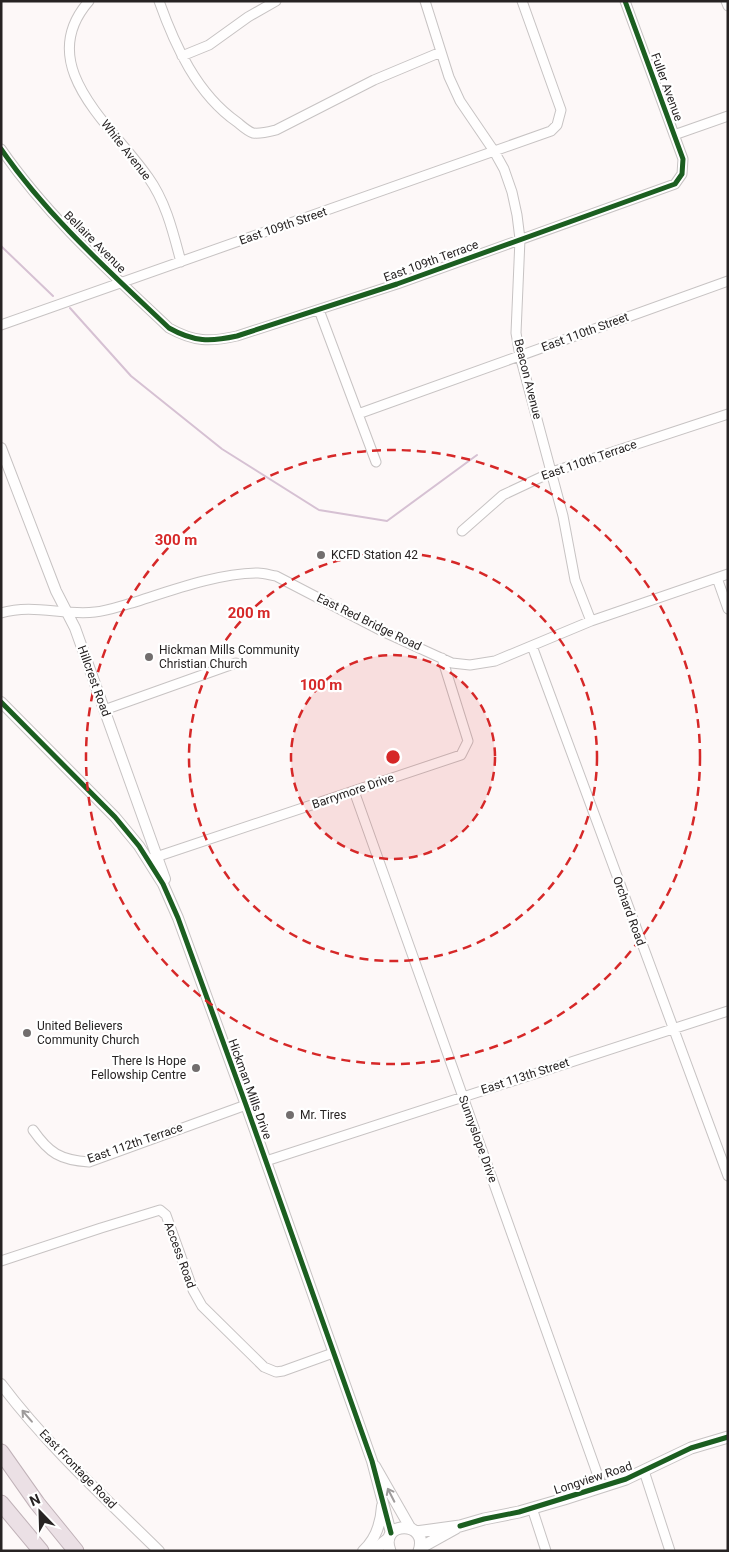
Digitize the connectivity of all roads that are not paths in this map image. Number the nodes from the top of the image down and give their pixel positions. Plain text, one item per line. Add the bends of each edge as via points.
1 (89, 1) edge
2 (159, 1) edge
3 (276, 1) edge
4 (425, 1) edge
5 (522, 1) edge
6 (625, 1) edge
7 (726, 1) edge
8 (728, 6) edge
9 (441, 52) junction
10 (182, 56) junction
11 (728, 116) edge
12 (674, 136) junction
13 (1, 149) edge
14 (494, 151) junction
15 (678, 179) joint
16 (520, 240) junction
17 (181, 262) junction
18 (728, 281) edge
19 (121, 283) junction
20 (319, 310) junction
21 (1, 325) edge
22 (185, 336) joint
23 (520, 356) junction
24 (358, 414) junction
25 (728, 414) edge
26 (1, 448) edge
27 (376, 462) dead end
28 (552, 472) junction
29 (462, 530) dead end
30 (728, 574) edge
31 (717, 578) junction
32 (728, 609) edge
33 (1, 613) edge
34 (67, 613) junction
35 (591, 621) junction
36 (532, 646) junction
37 (442, 658) junction
38 (236, 663) dead end
39 (1, 702) edge
40 (104, 710) junction
41 (354, 791) junction
42 (152, 858) junction
43 (178, 918) joint
44 (728, 1011) edge
45 (672, 1029) junction
46 (463, 1096) junction
47 (246, 1105) junction
48 (33, 1130) dead end
49 (266, 1161) junction
50 (728, 1176) edge
51 (1, 1261) edge
52 (333, 1353) junction
53 (1, 1384) edge
54 (728, 1437) edge
55 (1, 1452) edge
56 (372, 1461) junction
57 (644, 1472) junction
58 (602, 1487) junction
59 (382, 1500) junction
60 (1, 1503) edge
61 (532, 1508) junction
62 (460, 1526) junction
63 (414, 1530) junction
64 (390, 1536) junction
65 (419, 1549) edge
66 (42, 1551) edge
67 (76, 1551) edge
68 (159, 1551) edge
69 (363, 1551) edge
70 (370, 1551) edge
71 (390, 1551) edge
72 (546, 1551) edge
73 (670, 1551) edge

1 - 17 street, White Avenue via 77,17 69,40 72,67 88,102 157,191 169,217
2 - 10 street
3 - 10 street via 209,45
4 - 9 street, Beacon Avenue
5 - 14 street, East 109th Street via 560,110 559,120 551,131
6 - 12 street, Fuller Avenue
7 - 8 street
9 - 10 street via 374,80 276,130 260,133 251,132 214,104
9 - 14 street, Beacon Avenue via 460,100
11 - 12 street
12 - 15 street, Fuller Avenue via 684,165
13 - 19 street, Bellaire Avenue via 74,238
14 - 16 street, Beacon Avenue via 512,192
14 - 17 street, East 109th Street
15 - 16 street, East 109th Terrace via 675,184
16 - 20 street, East 109th Terrace
16 - 23 street, Beacon Avenue via 516,333
17 - 19 street, East 109th Street
18 - 23 street, East 110th Street
19 - 21 street, East 109th Street
19 - 22 street, Bellaire Avenue via 169,328
20 - 22 street, East 109th Terrace via 218,341
20 - 24 street
23 - 24 street, East 110th Street
23 - 28 street, Beacon Avenue
24 - 27 street
25 - 28 street, East 110th Terrace
26 - 34 street, Hillcrest Road
28 - 29 street, East 110th Terrace via 502,495
28 - 35 street, Beacon Avenue via 574,580
30 - 31 street, East Red Bridge Road
31 - 32 street
31 - 35 street, East Red Bridge Road
33 - 34 street, East Red Bridge Road via 34,608
34 - 37 street, East Red Bridge Road via 106,610 200,582 259,572 276,576
34 - 40 street, Hillcrest Road
35 - 36 street, East Red Bridge Road
36 - 37 street, East Red Bridge Road via 484,664 470,665
36 - 45 street, Orchard Road
37 - 41 street, Barrymore Drive via 468,740 461,755
38 - 40 street
39 - 42 street
40 - 42 street, Hillcrest Road
41 - 42 street, Barrymore Drive
41 - 46 street, Sunnyslope Drive
42 - 43 street, Hillcrest Road
43 - 47 street, Hickman Mills Drive
44 - 45 street, East 113th Street
45 - 46 street, East 113th Street
45 - 50 street, Orchard Road
46 - 49 street, East 113th Street
46 - 58 street, Sunnyslope Drive
47 - 48 street, East 112th Terrace via 88,1162 57,1155
47 - 49 street, Hickman Mills Drive
49 - 52 street, Hickman Mills Drive
51 - 52 street, Access Road via 160,1210 166,1214 193,1290 202,1306 264,1367 283,1371
52 - 56 street, Hickman Mills Drive
68 -> 53 street, East Frontage Road via 70,1463
54 - 57 main road, Longview Road via 691,1448
55 - 67 highway
56 - 59 street, Hickman Mills Drive
63 -> 56 street, Hickman Mills Drive
57 - 58 main road, Longview Road
57 - 73 street
58 - 61 main road, Longview Road
59 - 64 street, Hickman Mills Drive
59 - 69 street via 378,1529
60 - 66 highway
61 - 62 main road, Longview Road
61 - 72 street
62 - 63 main road, Longview Road
62 - 65 main road, Longview Road
63 - 64 main road, Longview Road via 400,1528
63 - 65 main road via 421,1542
64 - 70 main road
64 - 71 main road

